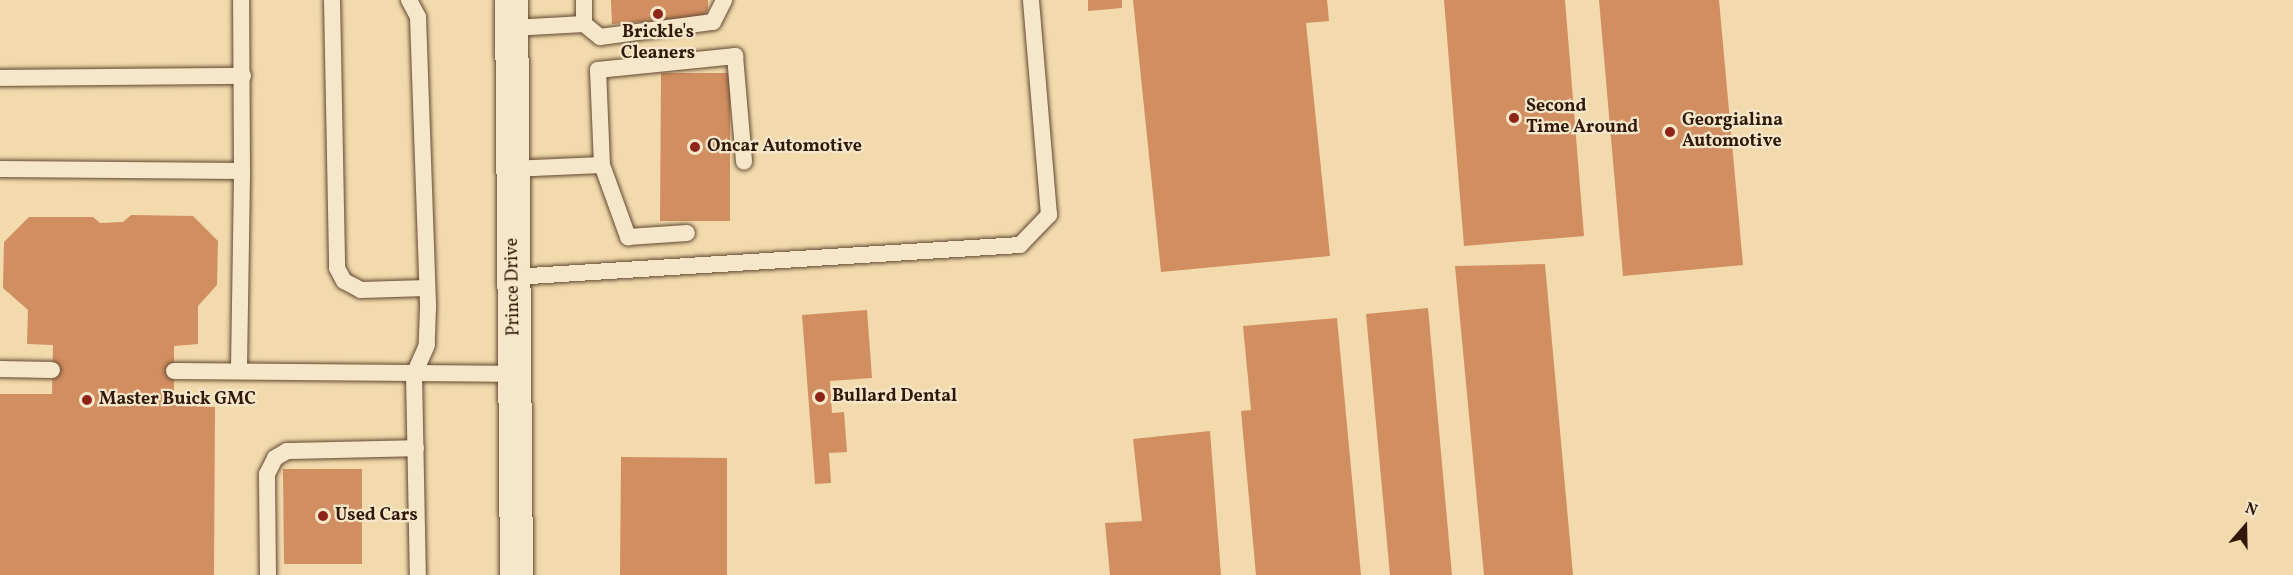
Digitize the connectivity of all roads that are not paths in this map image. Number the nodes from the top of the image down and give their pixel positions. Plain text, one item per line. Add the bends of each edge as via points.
1 (241, 0) edge
2 (332, 0) edge
3 (409, 0) edge
4 (584, 0) edge
5 (724, 0) edge
6 (1031, 0) edge
7 (512, 14) edge
8 (584, 24) junction
9 (243, 76) junction
10 (0, 78) edge
11 (744, 162) dead end
12 (602, 165) junction
13 (510, 169) junction
14 (0, 170) edge
15 (242, 171) junction
16 (687, 233) dead end
17 (514, 277) junction
18 (427, 288) junction
19 (239, 368) junction
20 (0, 369) edge
21 (52, 370) dead end
22 (174, 371) dead end
23 (414, 374) junction
24 (515, 374) junction
25 (416, 448) junction
26 (268, 575) edge
27 (418, 575) edge
28 (516, 575) edge

1 - 9 lane
2 - 18 lane via 337,268 344,281 361,290
3 - 18 lane via 418,17
4 - 8 lane
5 - 8 lane via 713,22 600,37
6 - 17 lane via 1049,215 1020,244
7 - 8 lane
7 - 13 street, Prince Drive
9 - 10 lane
9 - 15 lane
11 - 12 lane via 735,56 598,70
12 - 13 lane
12 - 16 lane via 628,237
13 - 17 street, Prince Drive
14 - 15 lane
15 - 19 lane
17 - 24 street, Prince Drive
18 - 23 lane via 427,345
19 - 22 lane
19 - 23 lane
20 - 21 lane
23 - 24 lane
23 - 25 lane
24 - 28 street, Prince Drive
25 - 26 lane via 287,451 275,458 267,474
25 - 27 lane

